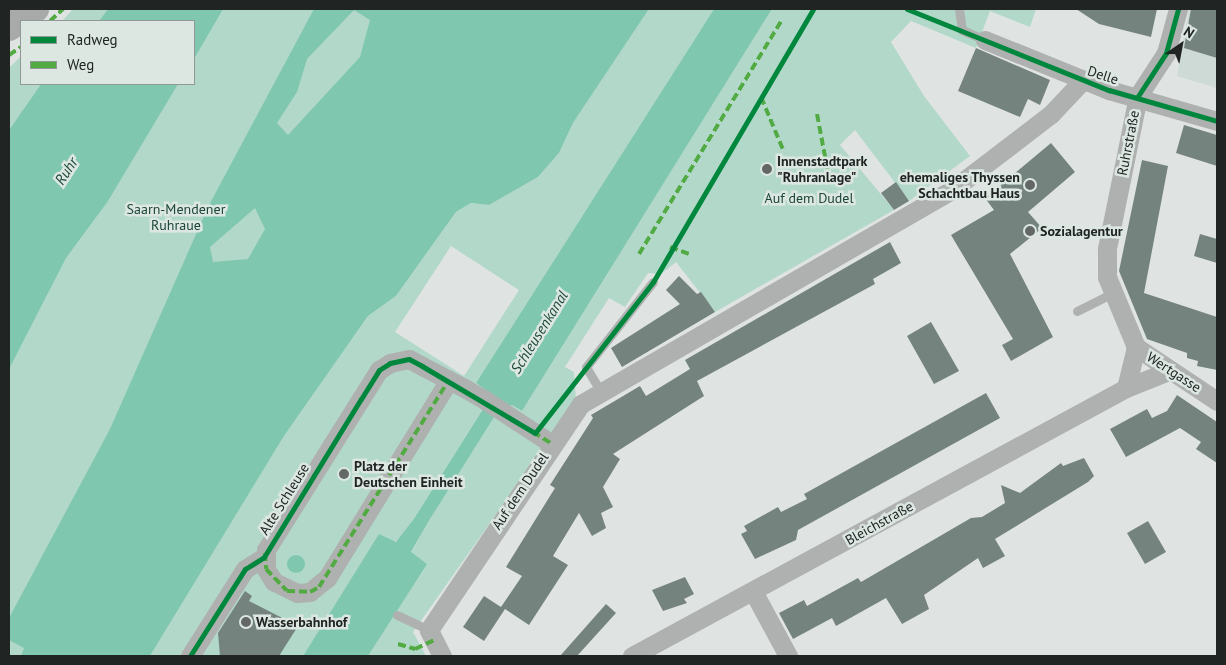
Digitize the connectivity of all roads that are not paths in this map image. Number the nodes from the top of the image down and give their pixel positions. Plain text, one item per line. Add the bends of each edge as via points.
1 (14, 9) edge
2 (35, 9) edge
3 (959, 9) edge
4 (1178, 9) edge
5 (9, 14) edge
6 (9, 26) edge
7 (985, 40) joint
8 (1083, 80) junction
9 (1138, 96) junction
10 (1217, 121) edge
11 (652, 282) dead end
12 (1112, 290) junction
13 (1077, 311) dead end
14 (1136, 347) junction
15 (1171, 370) junction
16 (450, 380) junction
17 (1126, 388) junction
18 (601, 392) junction
19 (1217, 401) edge
20 (552, 444) junction
21 (264, 557) junction
22 (754, 593) junction
23 (397, 615) dead end
24 (428, 630) junction
25 (190, 656) edge
26 (442, 656) edge
27 (632, 656) edge
28 (788, 656) edge

1 - 5 main road
2 - 6 main road
3 - 7 lane via 962,30
4 - 9 street, Ruhrstraße via 1166,53
7 - 8 street, Delle
8 - 9 street, Delle
8 - 18 street, Auf dem Dudel via 1051,114 953,190
9 - 10 street, Delle
9 - 12 street, Ruhrstraße via 1107,249
11 - 18 lane via 586,367
12 - 13 lane
12 - 14 street, Wertgasse
14 - 15 street, Wertgasse
14 - 17 street
15 - 17 street, Bleichstraße
15 - 19 street, Wertgasse
16 - 20 street, Alte Schleuse
16 - 21 street, Alte Schleuse via 406,359 379,370
16 - 21 street, Alte Schleuse via 319,587 310,592 287,590 274,582
17 - 22 street, Bleichstraße
18 - 20 street, Auf dem Dudel via 581,404
20 - 24 street, Auf dem Dudel
21 - 25 street, Alte Schleuse via 245,569
22 - 27 street, Bleichstraße
22 - 28 street
23 - 24 lane
24 - 26 street

